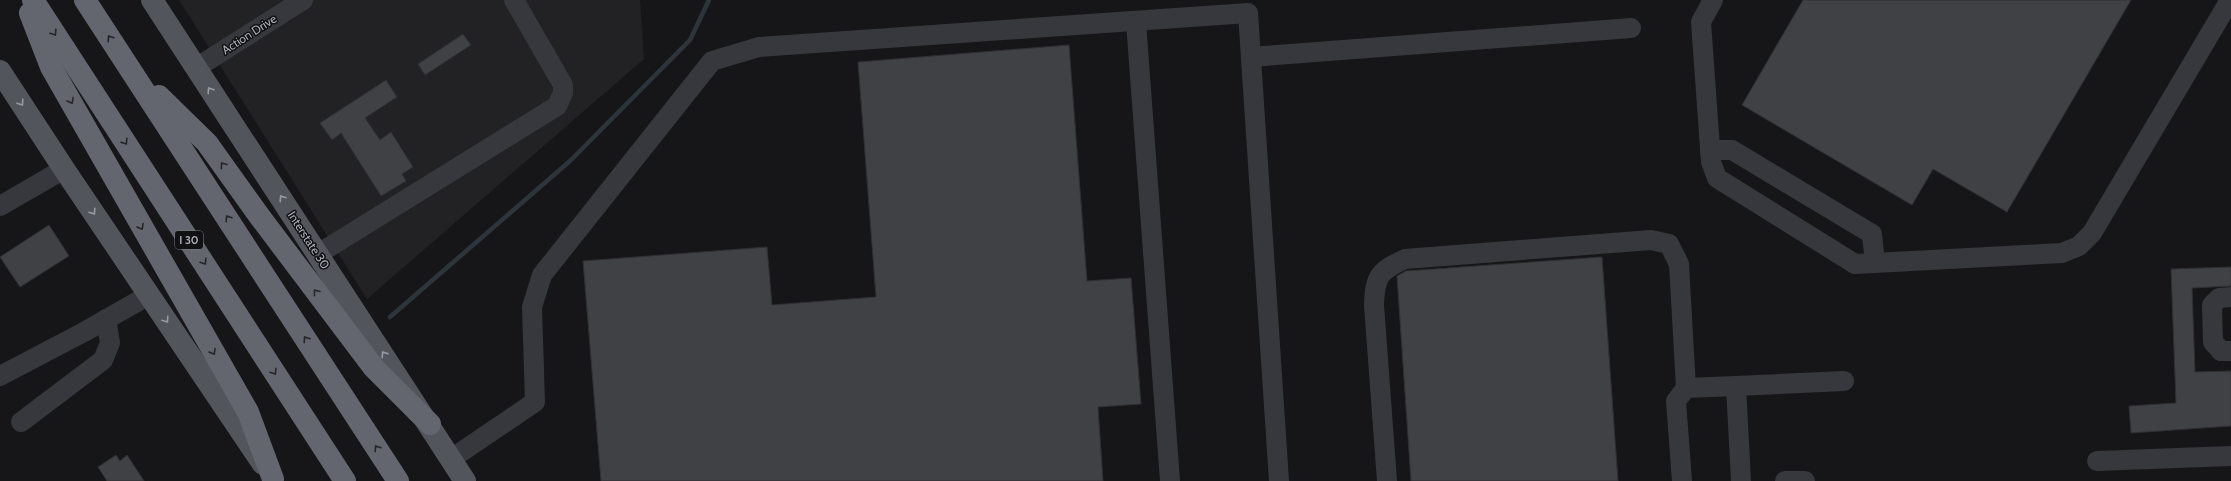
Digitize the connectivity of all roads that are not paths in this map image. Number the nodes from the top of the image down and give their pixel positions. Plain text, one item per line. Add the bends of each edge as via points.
1 (25, 0) edge
2 (33, 0) edge
3 (85, 0) edge
4 (152, 0) edge
5 (514, 0) edge
6 (1713, 0) edge
7 (2230, 0) edge
8 (298, 1) edge
9 (1136, 22) junction
10 (1631, 28) dead end
11 (1251, 57) junction
12 (196, 68) junction
13 (132, 70) junction
14 (0, 71) edge
15 (1710, 150) junction
16 (64, 169) junction
17 (0, 206) edge
18 (318, 254) junction
19 (1875, 263) junction
20 (148, 295) junction
21 (2225, 297) edge
22 (106, 319) junction
23 (2226, 351) edge
24 (0, 376) edge
25 (1844, 380) dead end
26 (1736, 386) junction
27 (1686, 388) junction
28 (20, 422) dead end
29 (430, 424) junction
30 (2231, 456) edge
31 (451, 459) junction
32 (2097, 461) dead end
33 (274, 480) edge
34 (346, 481) edge
35 (398, 481) edge
36 (465, 481) edge
37 (1170, 481) edge
38 (1279, 481) edge
39 (1387, 481) edge
40 (1682, 481) edge
41 (1741, 481) edge
42 (1786, 481) edge
43 (1805, 481) edge

1 -> 33 highway via 51,67 248,412
2 -> 34 highway, I 30
13 -> 3 highway
4 - 12 main road, Interstate 30
5 - 18 street via 563,85 563,93 557,106
6 - 15 street via 1701,22
7 - 19 street via 2092,233 2079,246 2062,253
8 - 12 street, Action Drive
9 - 11 street via 1248,13
9 - 31 street via 759,47 712,61 542,275 532,307 535,402
9 - 37 street
10 - 11 street
11 - 38 street
18 -> 12 main road, Interstate 30
29 -> 13 highway via 374,368 260,218 207,143
35 -> 13 highway
14 -> 16 main road
15 - 19 street via 1710,162 1717,178 1729,187 1855,264
15 - 19 street via 1732,150 1872,234
16 - 17 street
16 -> 20 main road
29 -> 18 main road, Interstate 30
20 - 22 street
20 -> 33 main road
21 - 23 street via 2212,305 2213,342
22 - 24 street
22 - 28 street via 110,343 103,360
25 - 26 street
26 - 27 street
26 - 41 street
27 - 39 street via 1679,264 1669,244 1651,240 1405,259 1388,267 1375,283 1374,305
27 - 40 street via 1676,401
29 - 31 main road, Interstate 30
30 - 32 street
31 - 36 main road, Interstate 30
42 - 43 street

